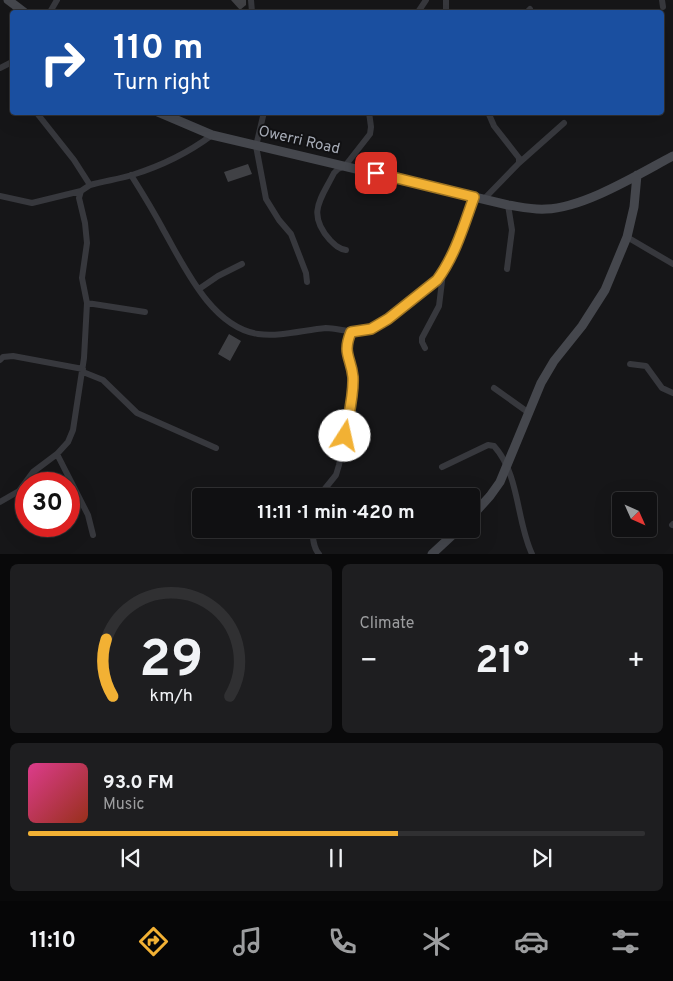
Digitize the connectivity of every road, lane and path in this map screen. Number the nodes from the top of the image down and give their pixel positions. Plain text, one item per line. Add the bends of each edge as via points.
1 (8, 0) edge
2 (21, 10) edge
3 (38, 115) edge
4 (165, 115) edge
5 (263, 115) edge
6 (369, 115) edge
7 (490, 115) edge
8 (564, 123) dead end
9 (212, 135) junction
10 (256, 146) junction
11 (673, 156) edge
12 (519, 163) junction
13 (345, 166) junction
14 (131, 175) junction
15 (637, 175) junction
16 (90, 184) junction
17 (81, 191) junction
18 (0, 196) edge
19 (474, 197) junction
20 (484, 199) junction
21 (508, 205) junction
22 (627, 237) junction
23 (346, 250) dead end
24 (242, 264) dead end
25 (673, 264) edge
26 (507, 269) dead end
27 (443, 272) junction
28 (307, 282) dead end
29 (198, 289) junction
30 (87, 303) junction
31 (145, 312) dead end
32 (351, 332) junction
33 (425, 348) dead end
34 (0, 360) edge
35 (630, 364) dead end
36 (83, 371) junction
37 (494, 388) dead end
38 (673, 392) edge
39 (529, 413) junction
40 (216, 448) dead end
41 (58, 454) junction
42 (442, 467) dead end
43 (507, 467) junction
44 (325, 488) edge
45 (0, 502) edge
46 (480, 507) edge
47 (94, 535) dead end
48 (314, 538) edge
49 (449, 538) edge
50 (319, 554) edge
51 (432, 554) edge
52 (532, 554) edge

1 - 2 main road
3 - 16 street
4 - 9 main road, Owerri Road
5 - 10 street
6 - 13 street via 370,134
7 - 12 street via 494,126 519,158
8 - 12 street
9 - 10 main road, Owerri Road
9 - 14 street via 188,152
10 - 13 main road, Owerri Road
10 - 28 street via 266,199 291,234
11 - 15 main road, Owerri Road
12 - 20 street
13 - 19 main road, Owerri Road
13 - 23 street via 334,172 316,206 324,233 341,250
14 - 16 street
14 - 29 street
15 - 21 main road, Owerri Road via 582,202 566,206 539,209
15 - 22 main road
16 - 17 street
17 - 18 street via 32,203
17 - 30 street via 87,243 82,278
19 - 20 main road, Owerri Road
19 - 27 street
20 - 21 main road, Owerri Road
21 - 26 street via 512,230
22 - 25 street
22 - 39 main road via 605,290 554,361
24 - 29 street
27 - 32 street via 388,319 371,329
27 - 33 street via 438,306 422,338
29 - 32 street via 228,322 249,332 272,335 326,328
30 - 31 street
30 - 36 street
32 - 44 street via 346,353 353,388 339,465
34 - 36 street via 13,356
35 - 38 street via 646,366 662,388
36 - 40 street via 103,380 137,413
36 - 41 street via 73,430
37 - 39 street
39 - 43 main road
41 - 45 street via 33,472 18,491
41 - 47 street via 88,515
42 - 43 street via 488,445 494,446
43 - 46 main road
43 - 52 street
48 - 50 street
49 - 51 main road

